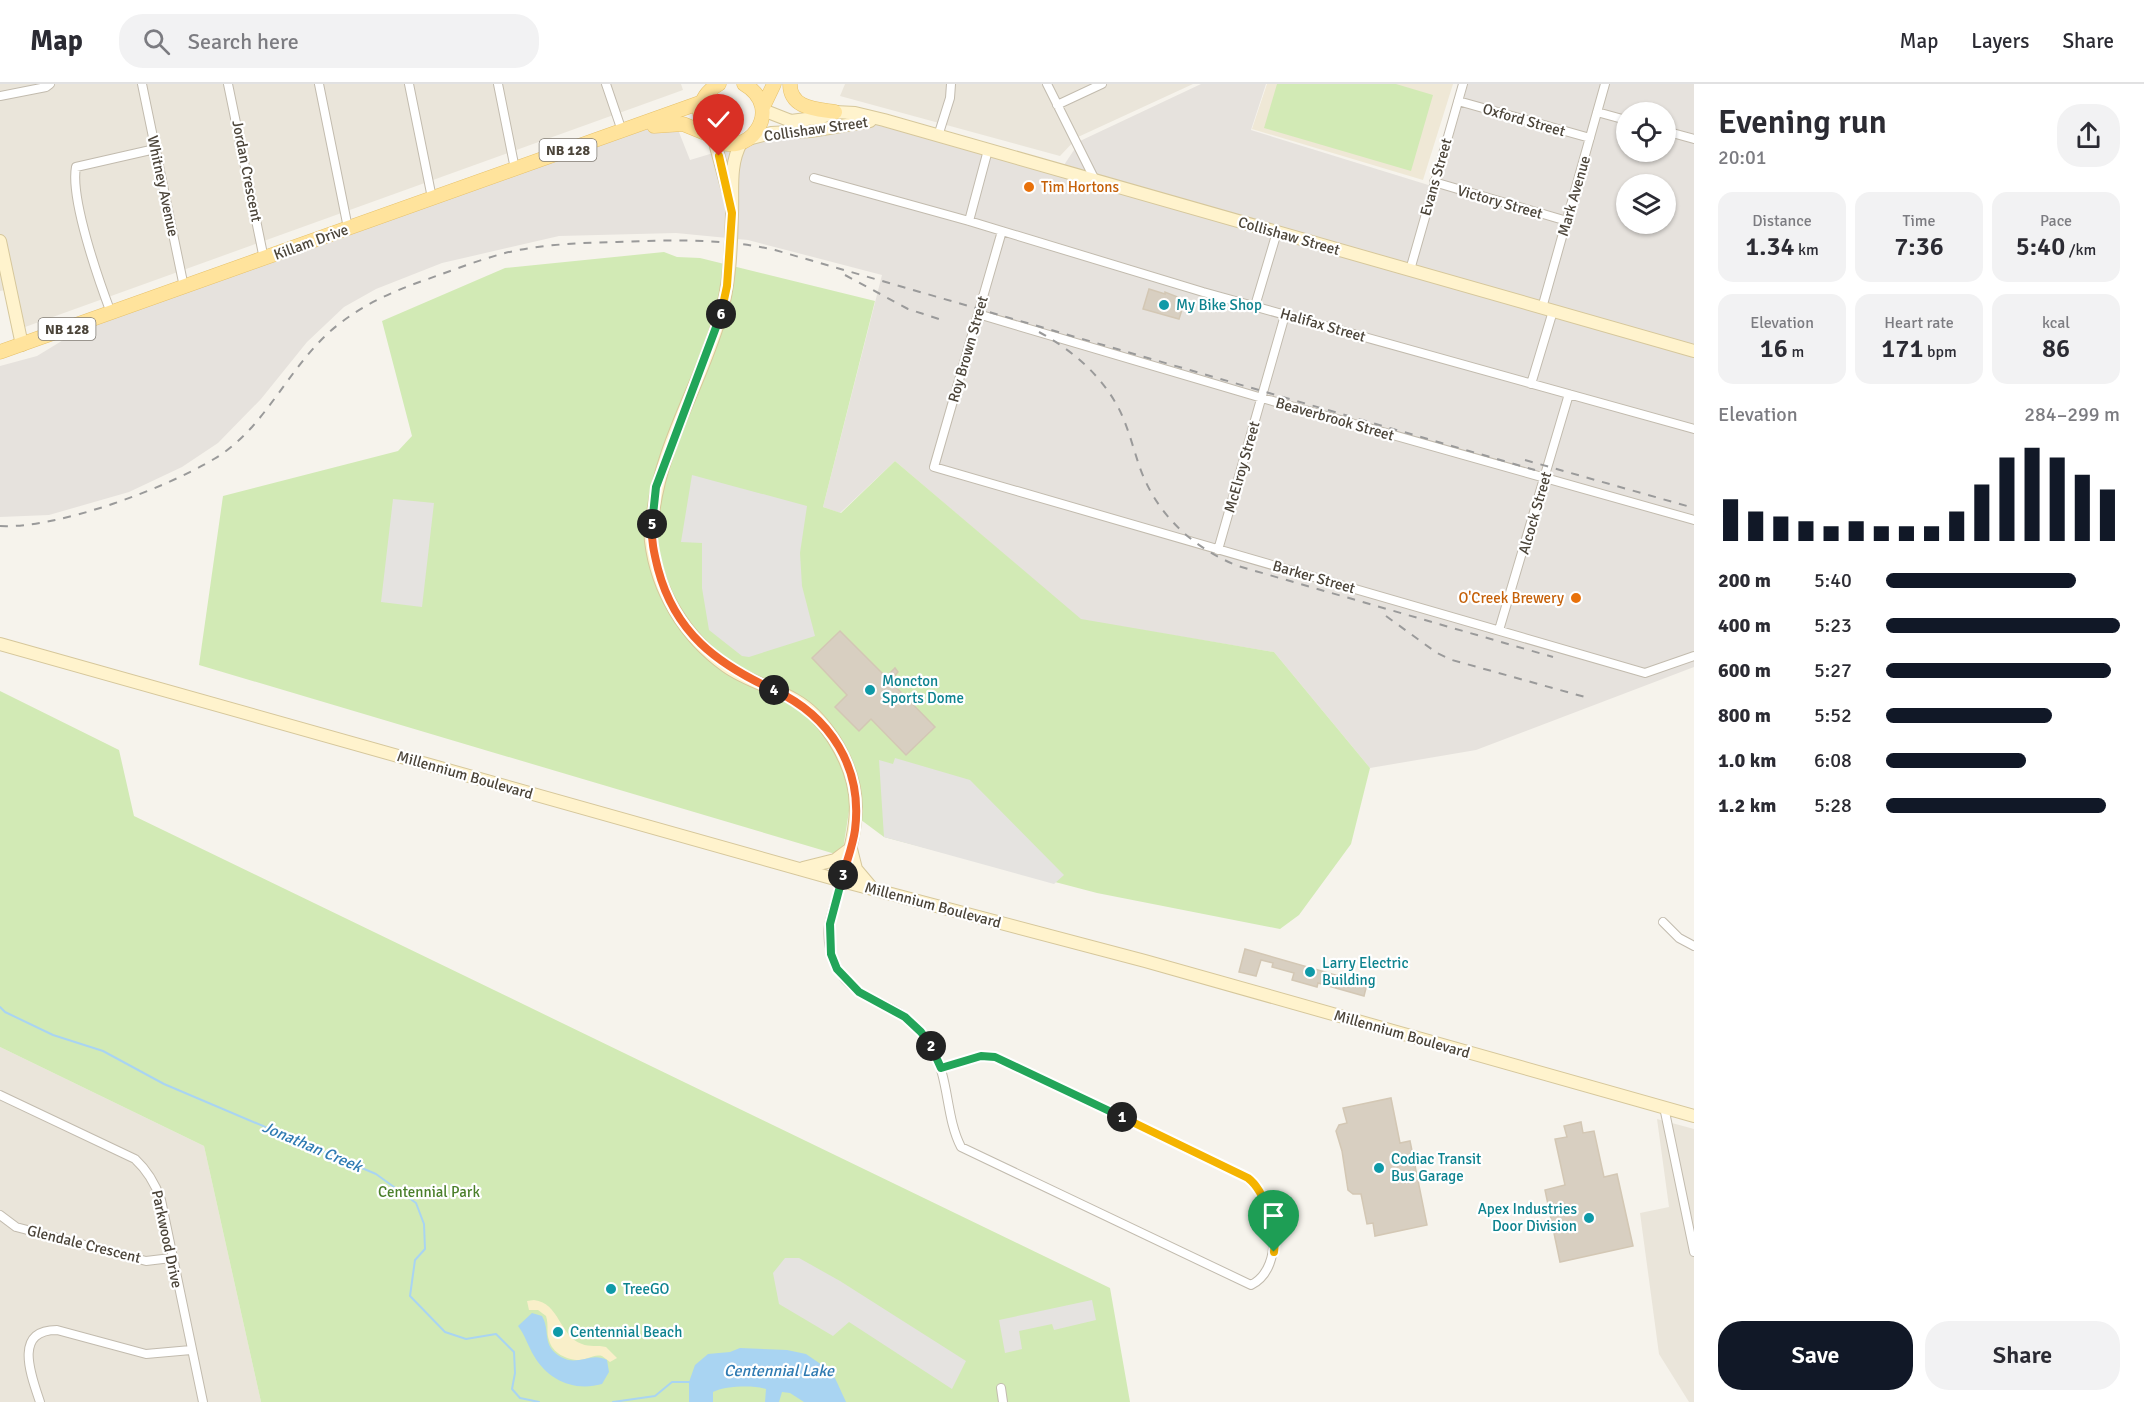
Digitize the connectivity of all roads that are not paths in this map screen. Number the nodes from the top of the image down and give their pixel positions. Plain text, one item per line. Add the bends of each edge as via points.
1 (50, 84) edge
2 (141, 84) edge
3 (228, 84) edge
4 (319, 84) edge
5 (408, 84) edge
6 (498, 84) edge
7 (606, 84) edge
8 (700, 84) edge
9 (719, 84) edge
10 (744, 84) edge
11 (774, 84) edge
12 (790, 84) edge
13 (951, 84) edge
14 (1047, 84) edge
15 (1102, 84) edge
16 (1463, 84) edge
17 (1605, 84) edge
18 (0, 96) edge
19 (703, 100) junction
20 (1458, 101) junction
21 (1058, 105) junction
22 (763, 108) junction
23 (835, 112) junction
24 (1597, 112) junction
25 (1616, 117) edge
26 (884, 120) junction
27 (622, 131) junction
28 (1676, 134) edge
29 (938, 136) junction
30 (712, 137) junction
31 (1590, 138) junction
32 (1694, 139) edge
33 (745, 141) junction
34 (155, 150) junction
35 (988, 150) junction
36 (515, 169) junction
37 (814, 178) dead end
38 (1095, 180) junction
39 (1434, 182) junction
40 (432, 198) junction
41 (732, 213) junction
42 (969, 221) junction
43 (1567, 221) junction
44 (348, 228) junction
45 (1002, 231) junction
46 (1277, 232) junction
47 (0, 241) edge
48 (264, 259) junction
49 (1410, 270) junction
50 (184, 287) junction
51 (1255, 306) junction
52 (1548, 310) junction
53 (111, 313) junction
54 (978, 314) junction
55 (1285, 315) junction
56 (22, 345) junction
57 (1694, 351) edge
58 (0, 352) edge
59 (1531, 384) junction
60 (1569, 394) junction
61 (1262, 398) junction
62 (1694, 429) edge
63 (934, 467) joint
64 (1545, 479) junction
65 (1694, 520) edge
66 (1218, 550) junction
67 (1499, 630) junction
68 (0, 644) edge
69 (1694, 656) edge
70 (851, 848) junction
71 (800, 869) junction
72 (842, 881) junction
73 (873, 889) junction
74 (1663, 922) dead end
75 (1694, 946) edge
76 (941, 1068) junction
77 (0, 1095) edge
78 (1664, 1107) junction
79 (1694, 1116) edge
80 (0, 1215) edge
81 (1694, 1252) edge
82 (171, 1258) junction
83 (191, 1350) junction
84 (1001, 1388) dead end
85 (40, 1402) edge
86 (203, 1402) edge
87 (1003, 1402) edge

1 - 18 street
2 - 34 street, Whitney Avenue
3 - 48 street, Jordan Crescent
4 - 44 street
5 - 40 street
6 - 36 street
7 - 27 street
8 - 19 street
9 - 19 main road
10 - 22 main road via 757,94
11 - 22 main road
12 - 23 main road via 798,103
13 - 29 street
14 - 21 street
15 - 21 street
16 - 20 street, Evans Street
17 - 24 street, Mark Avenue
19 - 27 main road, Killam Drive / NB 128
19 - 30 main road via 700,117
20 - 31 street, Oxford Street
20 - 39 street, Evans Street
21 - 38 street
22 - 23 street, Collishaw Street via 791,121
22 - 33 main road via 761,123
23 - 26 street, Collishaw Street
24 - 25 street
24 - 31 street, Mark Avenue
26 - 29 street, Collishaw Street
26 - 33 street, Collishaw Street via 771,133
27 - 30 main road, Killam Drive / NB 128 via 675,123
27 - 36 main road, Killam Drive / NB 128
28 - 32 street
29 - 35 street, Collishaw Street
30 - 33 main road, Killam Drive via 727,144
30 - 41 street
31 - 43 street, Mark Avenue
33 - 41 street via 733,169
34 - 50 street, Whitney Avenue
34 - 53 street via 76,167 77,195
35 - 38 street, Collishaw Street
35 - 42 street
36 - 40 main road, Killam Drive / NB 128
37 - 42 street, Halifax Street
38 - 46 street, Collishaw Street
39 - 43 street, Victory Street
39 - 49 street, Evans Street
40 - 44 main road, Killam Drive / NB 128
41 - 70 street via 721,317 656,487 651,540 662,585 677,616 702,647 727,666 796,700 828,730 854,782 857,807
42 - 45 street, Halifax Street
43 - 52 street, Mark Avenue
44 - 48 main road, Killam Drive / NB 128
45 - 51 street, Halifax Street
45 - 54 street, Roy Brown Street
46 - 49 street, Collishaw Street
46 - 51 street
47 - 56 street
48 - 50 main road, Killam Drive / NB 128
49 - 52 street, Collishaw Street
50 - 53 main road, Killam Drive / NB 128
51 - 55 street, Halifax Street
52 - 57 street, Collishaw Street
52 - 59 street, Mark Avenue
53 - 56 main road, Killam Drive / NB 128
54 - 61 street, Beaverbrook Street
54 - 63 street, Roy Brown Street
55 - 59 street, Halifax Street
55 - 61 street, McElroy Street
56 - 58 main road, Killam Drive / NB 128
59 - 60 street, Halifax Street
60 - 62 street, Halifax Street
60 - 64 street, Alcock Street
61 - 64 street, Beaverbrook Street
61 - 66 street, McElroy Street
63 - 66 street, Barker Street
64 - 65 street, Beaverbrook Street
64 - 67 street, Alcock Street
66 - 67 street, Barker Street
67 - 69 street, Barker Street via 1645,673
68 - 71 street, Millennium Boulevard
70 - 71 street via 835,860
70 - 72 street
70 - 73 street via 856,869
71 - 72 street, Millennium Boulevard
72 - 73 street, Millennium Boulevard
72 - 76 street via 829,938 837,969 859,992 890,1007 913,1025 932,1048
73 - 78 street, Millennium Boulevard
74 - 75 street
76 - 76 street via 981,1056 995,1057 1248,1178 1266,1202 1275,1247 1259,1281 1251,1285 961,1148 954,1134
77 - 82 street, Parkwood Drive via 135,1159 145,1168 156,1184
78 - 79 street, Millennium Boulevard
78 - 81 street
80 - 82 street, Glendale Crescent via 16,1227 146,1261
82 - 83 street, Parkwood Drive
83 - 85 street via 146,1354 57,1330 43,1330 33,1337 28,1348
83 - 86 street, Parkwood Drive
84 - 87 street

